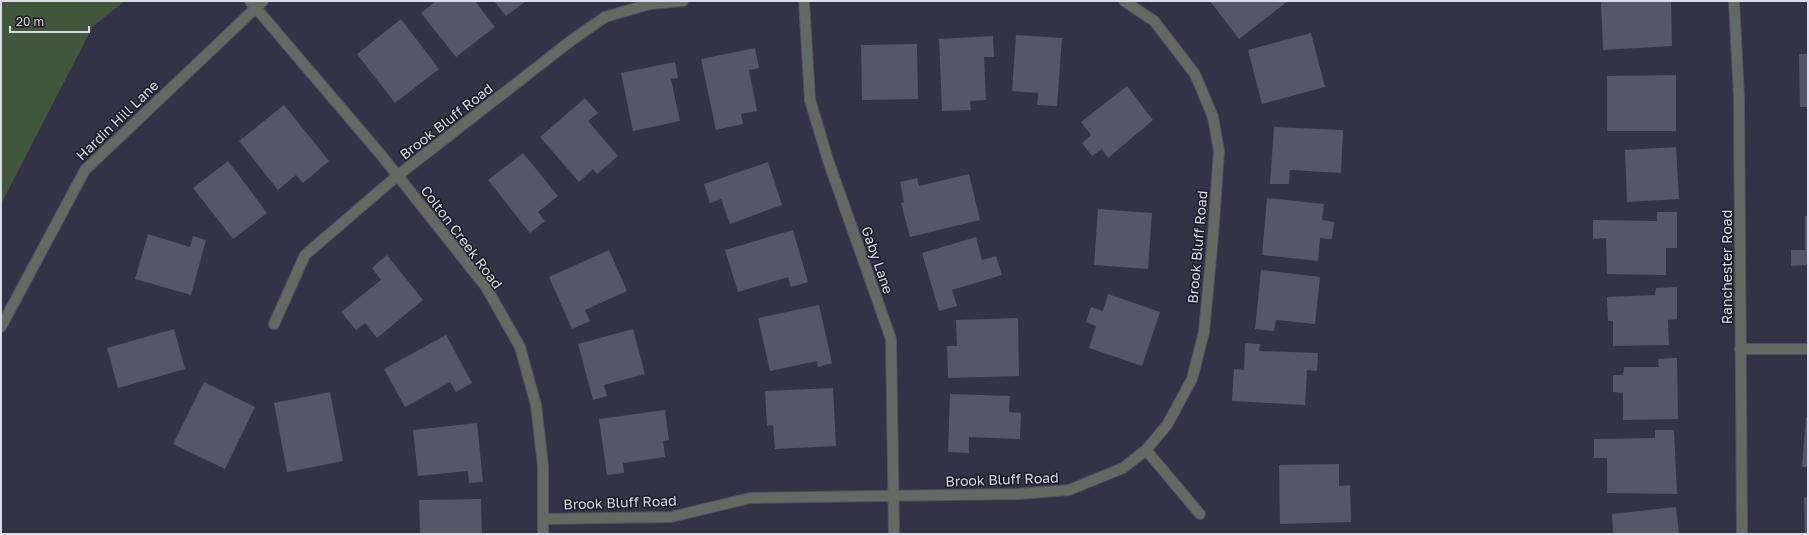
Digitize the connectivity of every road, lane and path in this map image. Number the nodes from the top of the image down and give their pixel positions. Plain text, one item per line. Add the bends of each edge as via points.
1 (683, 1) edge
2 (804, 1) edge
3 (1124, 1) edge
4 (1734, 1) edge
5 (256, 3) edge
6 (397, 176) junction
7 (274, 324) dead end
8 (1, 327) edge
9 (1740, 349) junction
10 (1808, 349) edge
11 (1146, 450) junction
12 (894, 496) junction
13 (1200, 514) dead end
14 (543, 519) junction
15 (543, 534) edge
16 (894, 534) edge
17 (1742, 534) edge

1 - 6 street, Brook Bluff Road via 650,4 605,17
2 - 12 street, Gaby Lane via 810,100 828,160 891,339
3 - 11 street, Brook Bluff Road via 1154,21 1195,74 1213,117 1219,151 1204,332 1192,379 1167,425
4 - 9 street, Ranchester Road via 1739,96
5 - 6 street, Colton Creek Road via 283,40
5 - 8 street, Hardin Hill Lane via 85,170
6 - 7 street, Brook Bluff Road via 305,255
6 - 14 street, Colton Creek Road via 486,287 520,347 536,405 543,466
9 - 10 street
9 - 17 street, Ranchester Road
11 - 12 street, Brook Bluff Road via 1123,468 1069,490 1018,494
11 - 13 street
12 - 14 street, Brook Bluff Road via 750,498 671,517
12 - 16 street, Gaby Lane
14 - 15 street, Colton Creek Road

